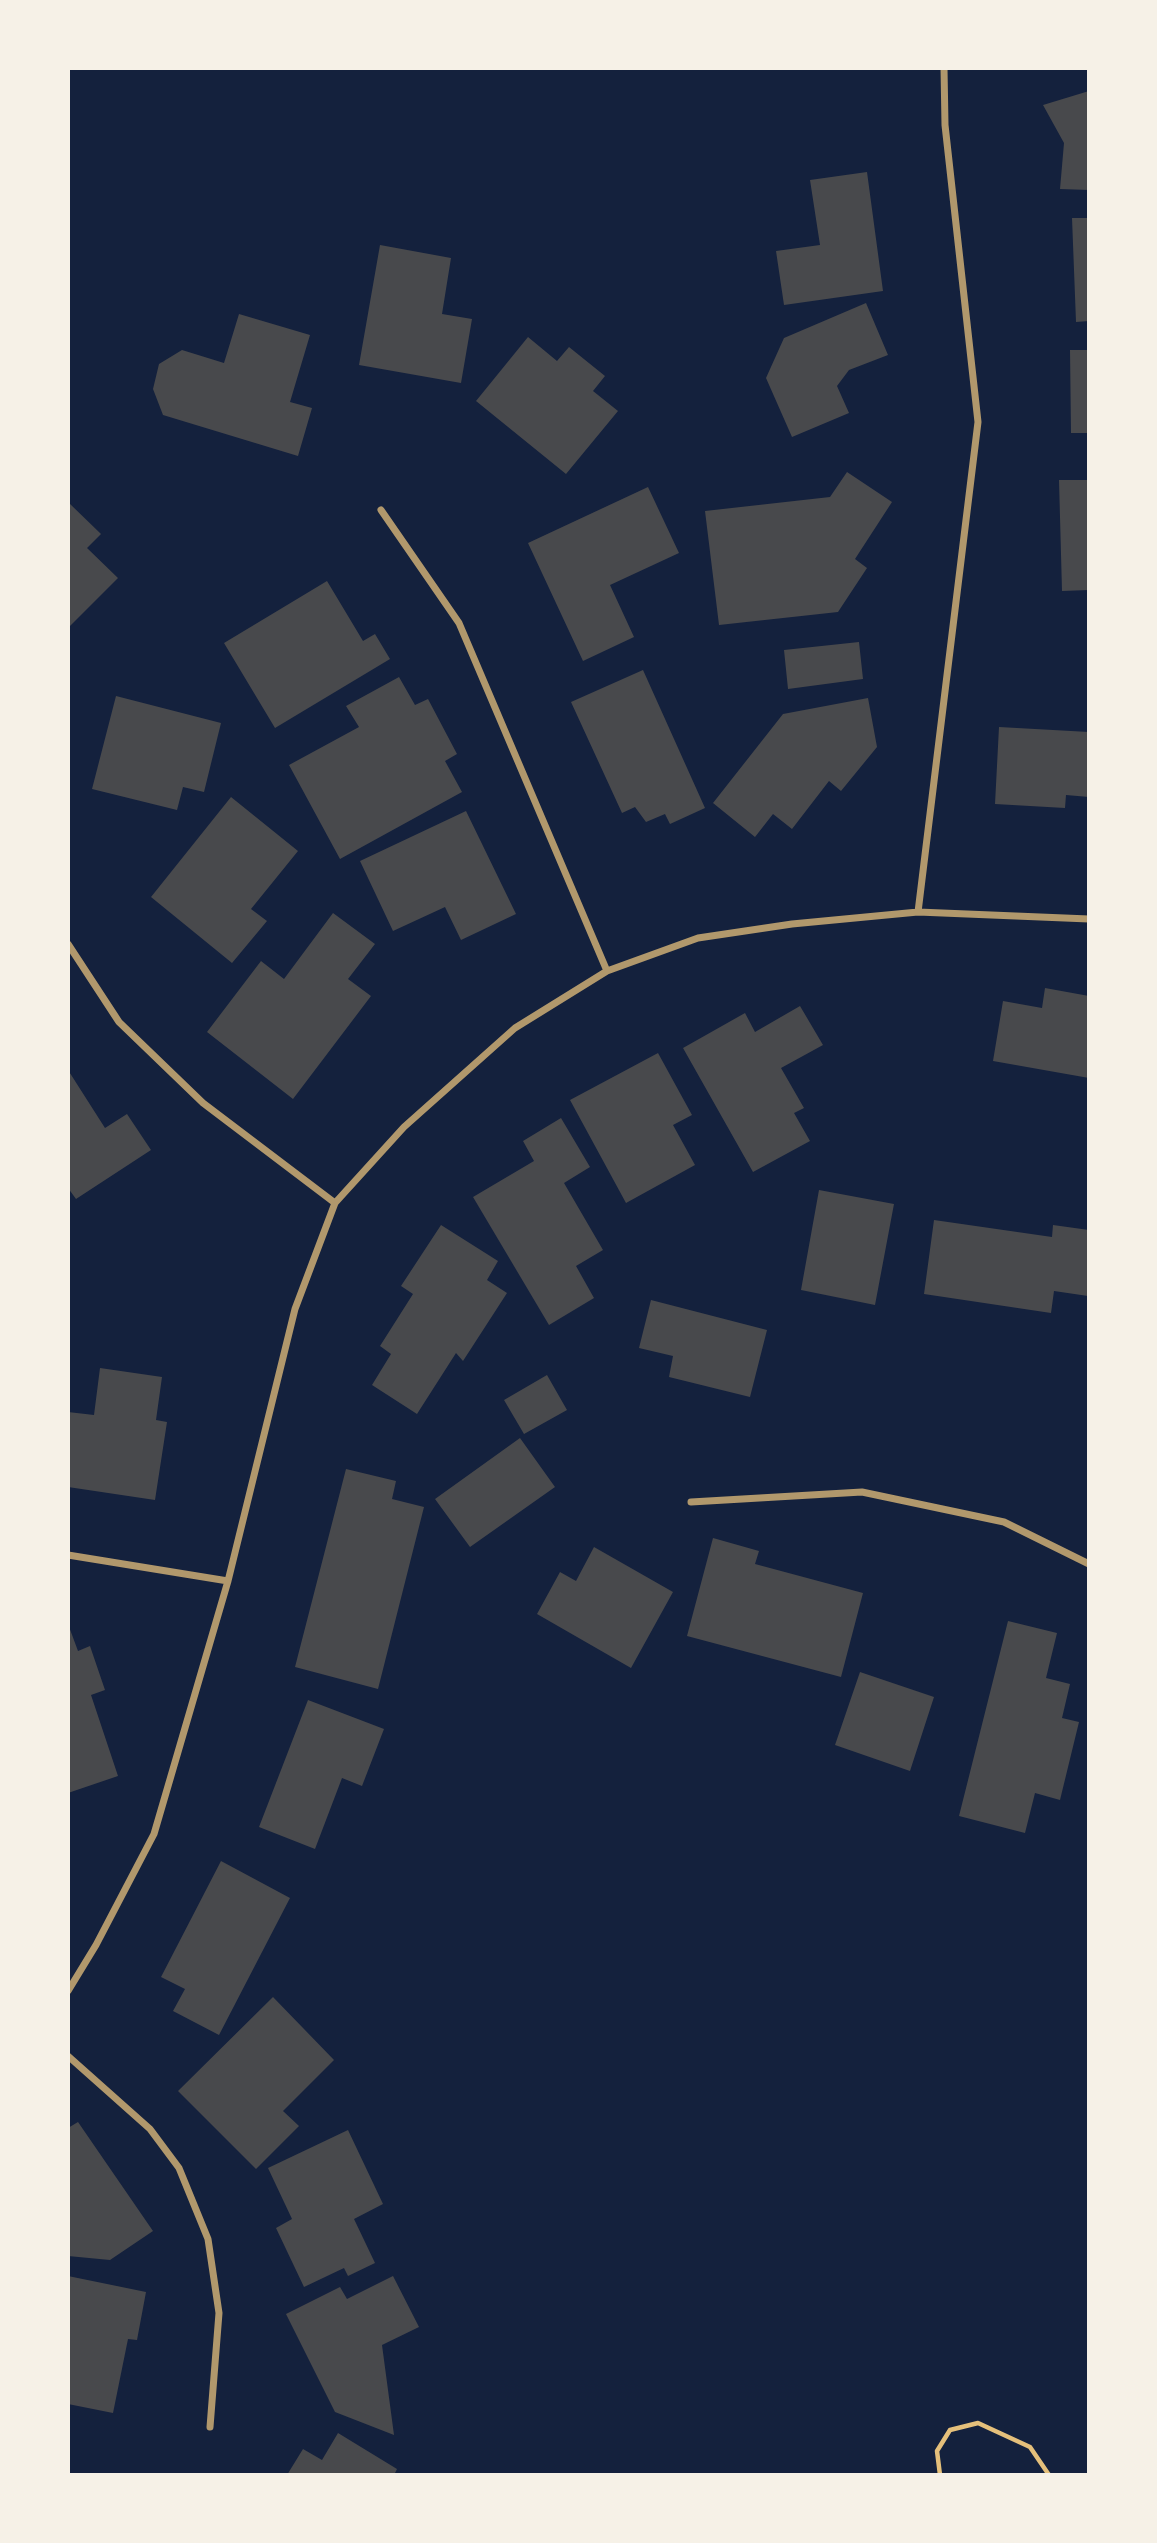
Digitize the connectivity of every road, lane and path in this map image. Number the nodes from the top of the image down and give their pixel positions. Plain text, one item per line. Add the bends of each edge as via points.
1 (944, 68) edge
2 (381, 510) dead end
3 (918, 912) junction
4 (1089, 919) edge
5 (68, 944) edge
6 (607, 971) junction
7 (335, 1203) junction
8 (691, 1502) dead end
9 (68, 1555) edge
10 (1089, 1564) edge
11 (228, 1581) junction
12 (68, 1991) edge
13 (68, 2056) edge
14 (210, 2427) dead end
15 (940, 2475) edge
16 (1049, 2475) edge

1 - 3 street via 944,125 978,422
2 - 6 street via 459,623
3 - 4 street
3 - 6 street via 698,939
5 - 7 street via 119,1022 203,1103
6 - 7 street via 515,1028 404,1128
7 - 11 street via 295,1309
8 - 10 street via 862,1492 1004,1522
9 - 11 street
11 - 12 street via 154,1834
13 - 14 street via 150,2129 179,2168 208,2239 219,2313
15 - 16 path via 937,2451 950,2430 978,2423 1030,2447

